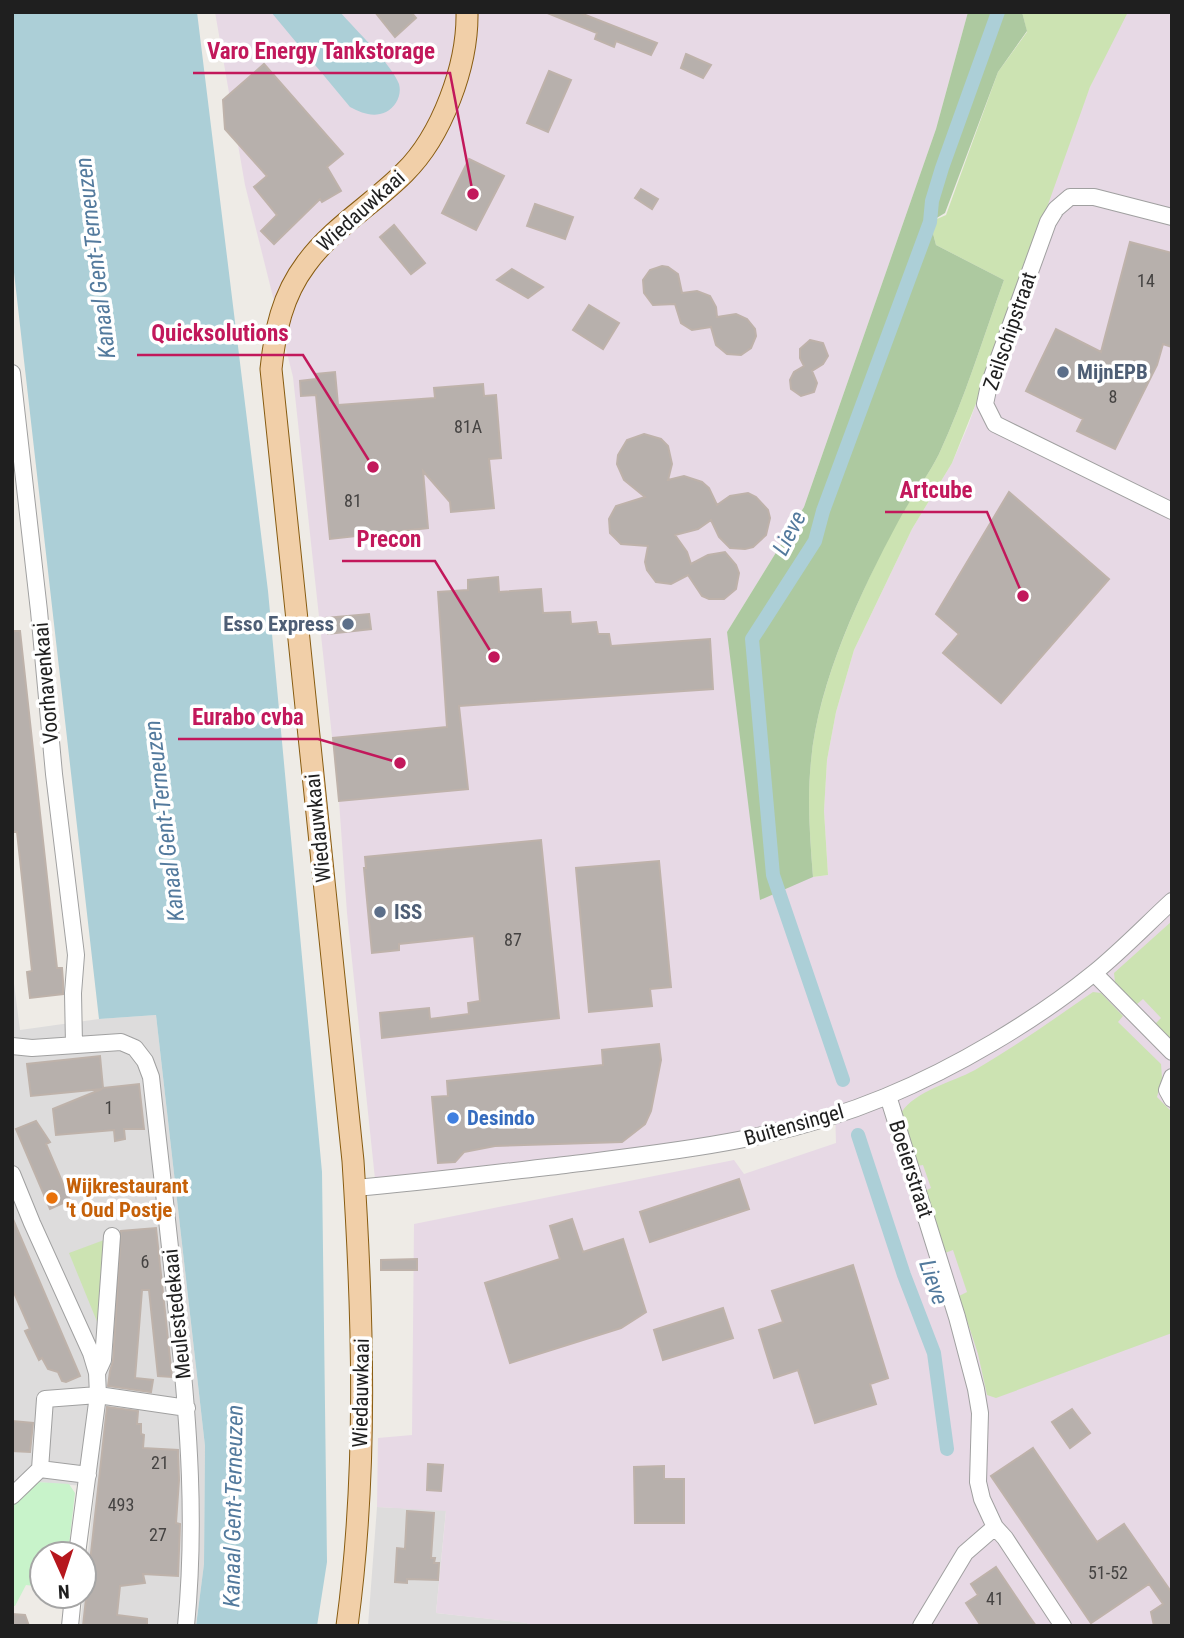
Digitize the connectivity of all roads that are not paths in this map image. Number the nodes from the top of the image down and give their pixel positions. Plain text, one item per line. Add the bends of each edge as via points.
1 (467, 12) edge
2 (1172, 217) edge
3 (12, 373) edge
4 (1172, 511) edge
5 (1172, 901) edge
6 (1094, 973) junction
7 (74, 1040) junction
8 (12, 1046) edge
9 (1172, 1052) edge
10 (1172, 1077) edge
11 (888, 1096) junction
12 (1172, 1099) edge
13 (12, 1174) edge
14 (355, 1188) junction
15 (111, 1236) dead end
16 (97, 1373) junction
17 (98, 1395) junction
18 (187, 1408) junction
19 (40, 1469) junction
20 (88, 1475) junction
21 (12, 1496) edge
22 (995, 1527) junction
23 (79, 1540) edge
24 (186, 1626) edge
25 (346, 1626) edge
26 (921, 1626) edge
27 (1063, 1626) edge

1 - 14 main road, Wiedauwkaai via 459,72 438,127 406,172 326,239 304,266 282,306 271,369
2 - 4 street, Zeilschipstraat via 1094,197 1070,197 1056,209 985,404 995,424
3 - 7 street, Voorhavenkaai via 76,955
5 - 6 street, Buitensingel
6 - 9 street
6 - 11 street, Buitensingel via 962,1059
7 - 8 street, Meulestedekaai via 32,1048
7 - 18 street, Meulestedekaai via 121,1042 135,1048 151,1077
10 - 12 street via 1167,1090
11 - 14 street, Buitensingel via 765,1136 711,1147
11 - 22 street, Boeierstraat via 973,1378 980,1412 978,1482
13 - 16 street
14 - 25 main road, Wiedauwkaai via 362,1293 362,1422
15 - 16 street via 103,1360
16 - 17 street
17 - 18 street
17 - 19 street via 45,1399
17 - 20 street
18 - 24 street, Meulestedekaai via 192,1515
19 - 20 street
19 - 21 street
20 - 23 street
22 - 26 street via 965,1553
22 - 27 street, Boeierstraat

